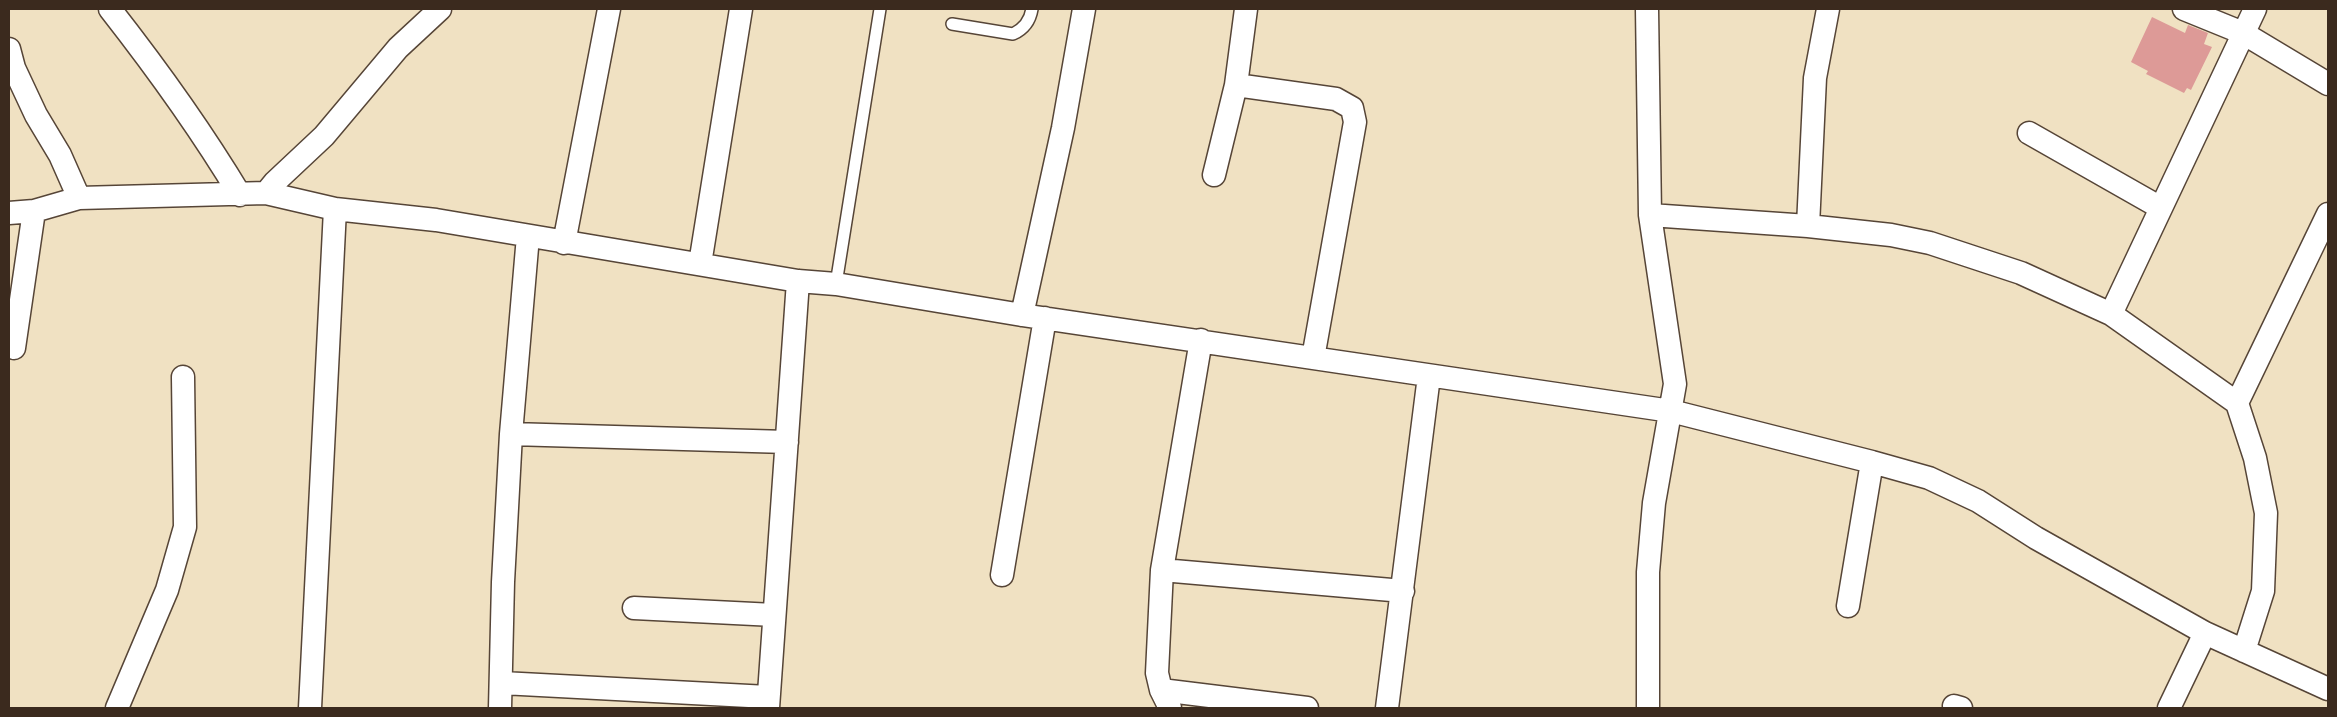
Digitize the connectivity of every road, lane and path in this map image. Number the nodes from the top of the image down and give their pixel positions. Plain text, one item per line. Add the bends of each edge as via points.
1 (110, 9) edge
2 (440, 9) edge
3 (609, 9) edge
4 (741, 9) edge
5 (880, 9) edge
6 (1032, 9) edge
7 (1084, 9) edge
8 (1246, 9) edge
9 (1647, 9) edge
10 (1828, 9) edge
11 (2184, 9) edge
12 (2254, 9) edge
13 (952, 24) dead end
14 (2243, 33) junction
15 (9, 49) edge
16 (2328, 84) edge
17 (1236, 85) junction
18 (2029, 133) dead end
19 (1214, 175) dead end
20 (266, 193) junction
21 (240, 195) junction
22 (79, 198) junction
23 (2161, 208) junction
24 (335, 209) junction
25 (34, 211) junction
26 (9, 213) edge
27 (2328, 214) edge
28 (1650, 215) junction
29 (1808, 226) junction
30 (528, 236) junction
31 (564, 243) junction
32 (700, 264) junction
33 (798, 281) junction
34 (836, 284) junction
35 (2111, 314) junction
36 (1022, 315) junction
37 (1045, 318) junction
38 (1201, 340) junction
39 (14, 348) dead end
40 (1313, 358) junction
41 (1430, 376) junction
42 (182, 377) dead end
43 (2237, 403) junction
44 (1671, 411) junction
45 (511, 434) junction
46 (787, 442) junction
47 (1872, 462) junction
48 (1162, 570) junction
49 (1002, 575) dead end
50 (1403, 591) junction
51 (1848, 606) dead end
52 (634, 608) dead end
53 (774, 615) junction
54 (2205, 633) junction
55 (2244, 651) junction
56 (502, 683) junction
57 (2328, 688) edge
58 (1165, 699) edge
59 (768, 702) edge
60 (117, 708) edge
61 (310, 708) edge
62 (500, 708) edge
63 (1308, 708) edge
64 (1387, 708) edge
65 (1648, 708) edge
66 (2169, 708) edge

1 - 21 street via 183,106
2 - 20 street via 398,48 324,136
3 - 31 street
4 - 32 street
5 - 34 lane
6 - 13 lane via 1031,17 1022,30 1013,34
7 - 36 street via 1063,128
8 - 17 street
9 - 28 street
10 - 29 street via 1815,78
11 - 14 street
12 - 14 street
14 - 16 street
14 - 23 street
15 - 22 street via 14,68 36,115 60,155
17 - 19 street
17 - 40 street via 1336,99 1352,108 1355,122
18 - 23 street
20 - 21 street
20 - 24 street
21 - 22 street
22 - 25 street
23 - 35 street
24 - 30 street via 436,220
24 - 61 street
25 - 26 street
25 - 39 street
27 - 43 street
28 - 29 street
28 - 44 street via 1675,384
29 - 35 street via 1891,235 1930,243 2021,273
30 - 31 street
30 - 45 street
31 - 32 street
32 - 33 street
33 - 34 street
33 - 46 street
34 - 36 street
35 - 43 street
36 - 37 street
37 - 38 street
37 - 49 street
38 - 40 street
38 - 48 street
40 - 41 street
41 - 44 street
41 - 50 street
42 - 60 street via 185,527 167,590
43 - 55 street via 2255,458 2266,513 2263,591
44 - 47 street
44 - 65 street via 1653,512 1648,572
45 - 46 street
45 - 56 street via 503,582
46 - 53 street
47 - 51 street
47 - 54 street via 1929,478 1978,501 2036,538
48 - 50 street
48 - 58 street via 1157,673
50 - 64 street
52 - 53 street
53 - 59 street
54 - 55 street
54 - 66 street
55 - 57 street
56 - 59 street
56 - 62 street
58 - 63 street

